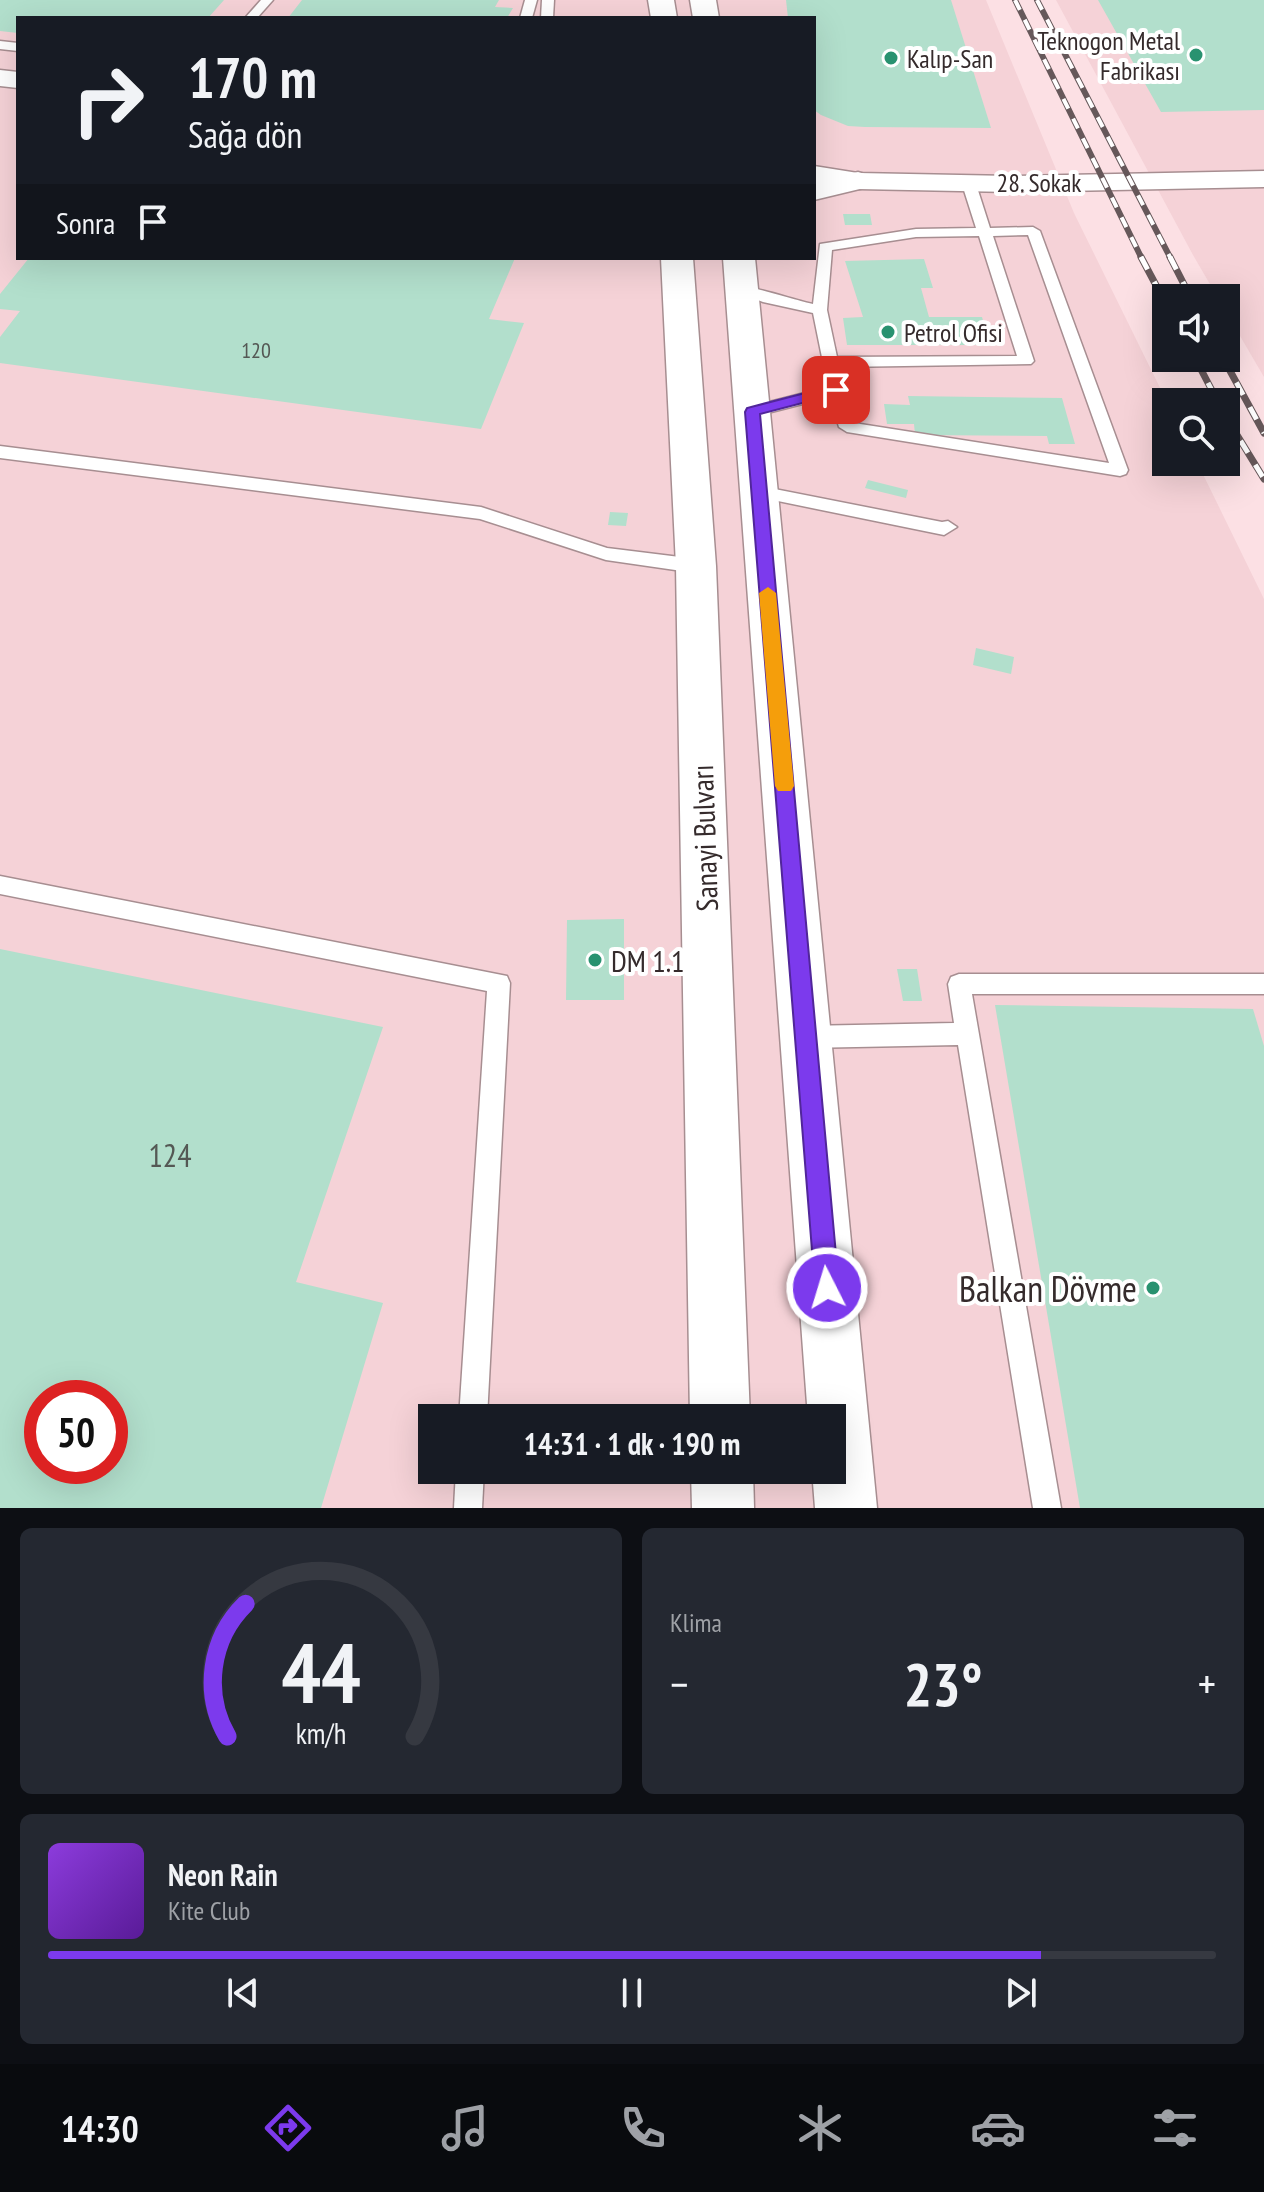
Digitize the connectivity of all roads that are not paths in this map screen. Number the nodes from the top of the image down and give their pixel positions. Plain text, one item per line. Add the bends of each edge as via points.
1 (267, 0) edge
2 (253, 16) edge
3 (816, 174) edge
4 (1264, 179) edge
5 (858, 181) junction
6 (968, 181) junction
7 (816, 191) edge
8 (984, 231) junction
9 (677, 260) edge
10 (740, 273) edge
11 (820, 310) junction
12 (830, 362) junction
13 (836, 390) junction
14 (752, 412) junction
15 (0, 452) edge
16 (759, 492) junction
17 (948, 527) dead end
18 (696, 566) junction
19 (0, 885) edge
20 (1264, 984) edge
21 (968, 1034) junction
22 (805, 1037) junction
23 (474, 1404) edge
24 (720, 1404) edge
25 (469, 1484) edge
26 (722, 1484) edge
27 (468, 1508) edge
28 (723, 1508) edge
29 (846, 1508) edge
30 (1047, 1508) edge

1 - 2 lane
3 - 5 street, 28. Sokak
4 - 6 street, 28. Sokak
5 - 6 street, 28. Sokak
5 - 7 main road
6 - 8 lane
8 - 11 lane via 916,233 825,247
8 - 12 lane via 1026,361
8 - 13 lane via 1033,231 1120,470 847,427
9 - 18 main road, Sanayi Bulvarı
10 - 11 lane via 768,299
10 - 14 main road
11 - 12 lane
12 - 13 lane
13 - 14 lane
14 - 16 main road
15 - 18 lane via 481,513 606,554
16 - 17 lane
16 - 22 main road
18 - 24 main road, Sanayi Bulvarı
19 - 23 lane via 499,983
20 - 21 lane via 959,984
21 - 22 lane
21 - 30 lane
22 - 29 main road
25 - 27 lane
26 - 28 main road

